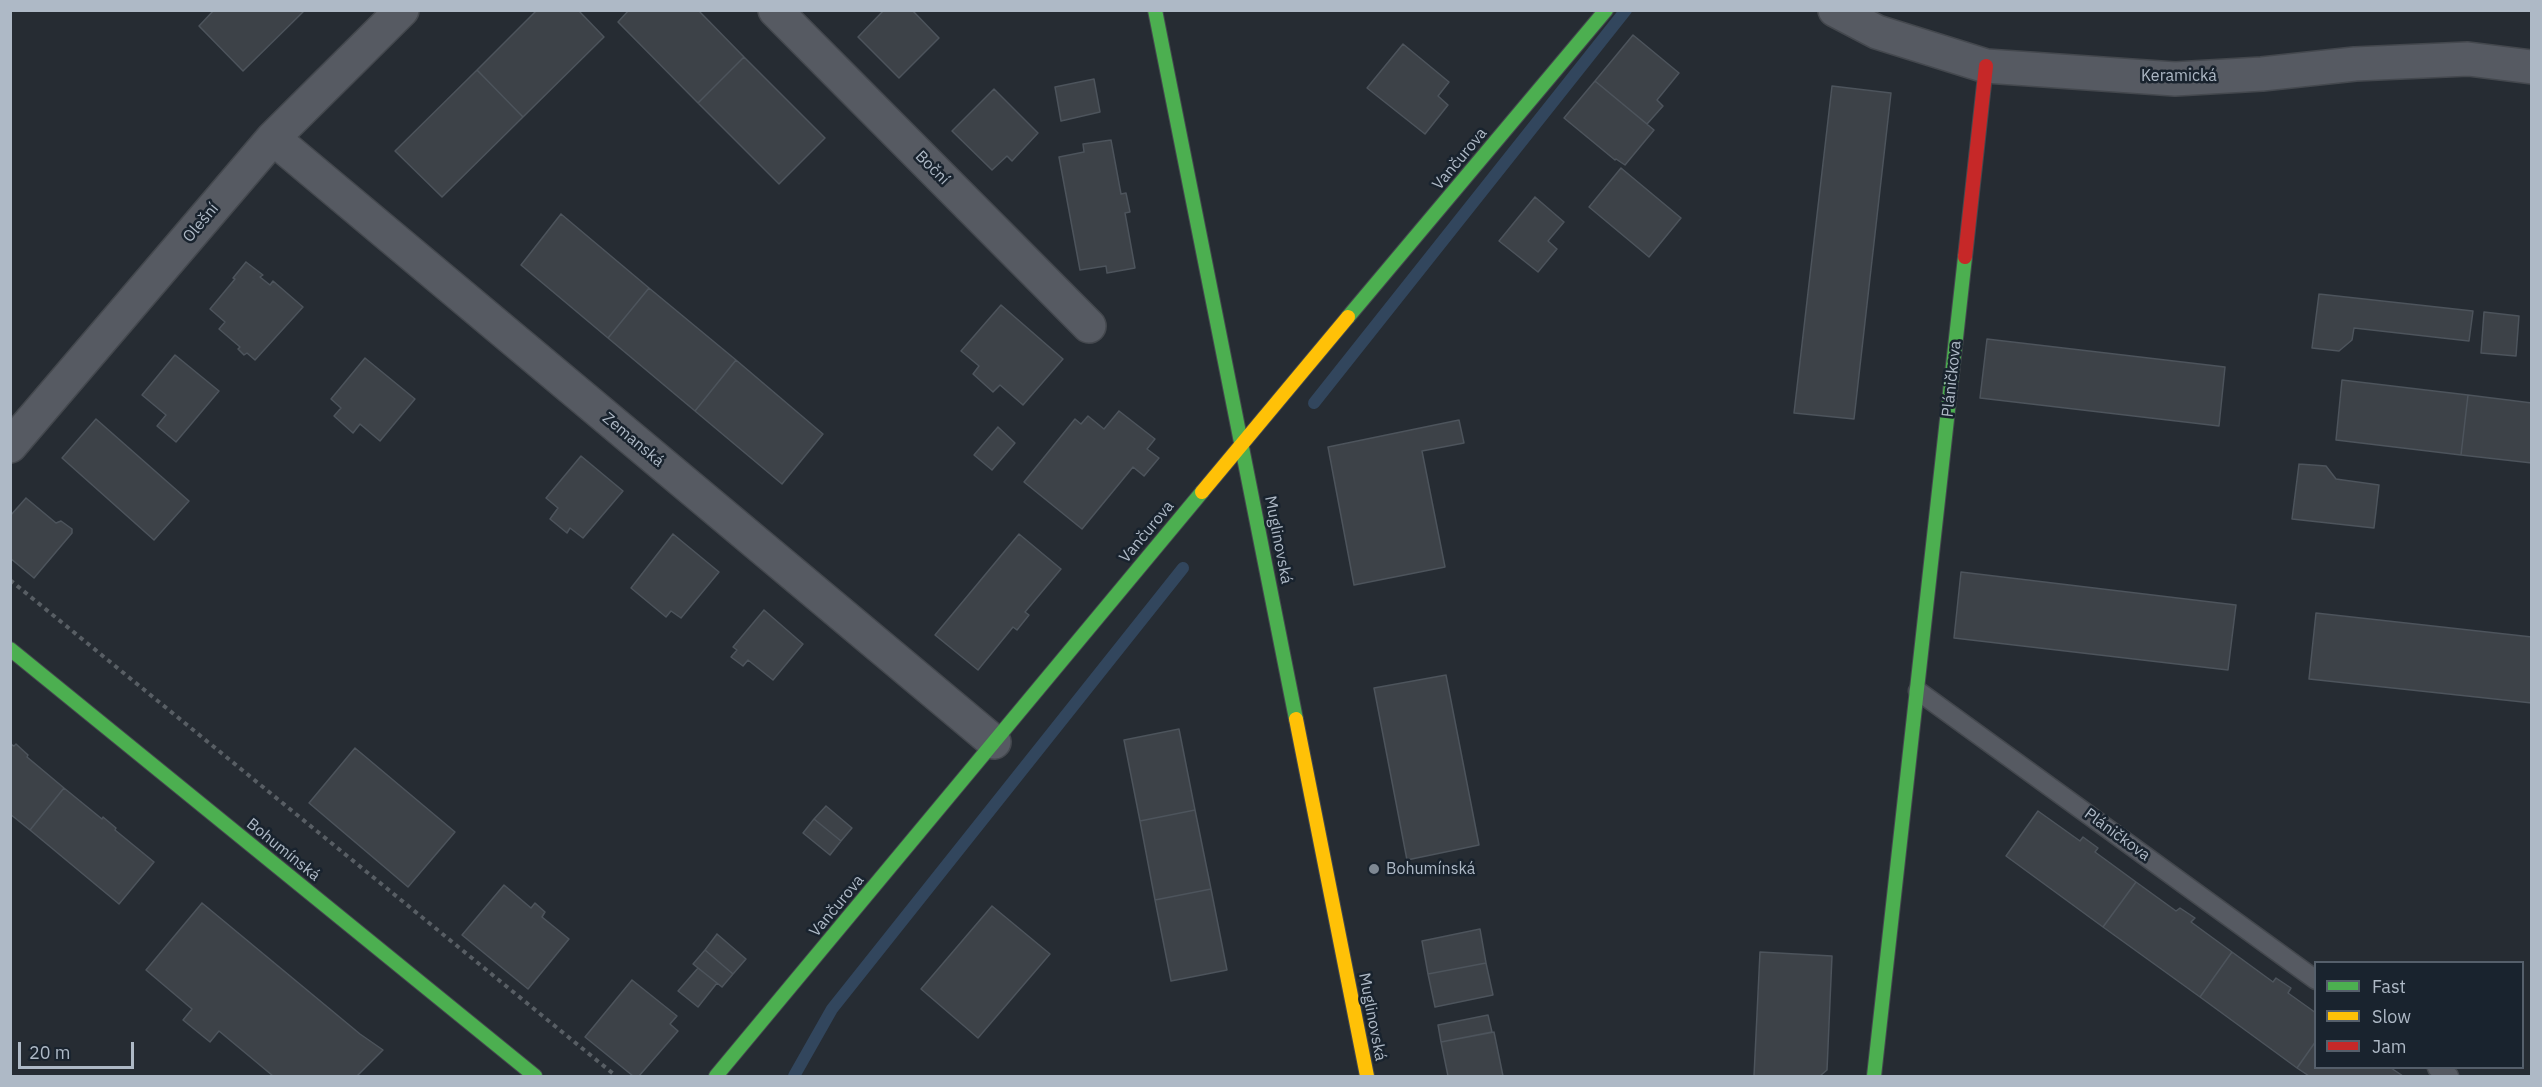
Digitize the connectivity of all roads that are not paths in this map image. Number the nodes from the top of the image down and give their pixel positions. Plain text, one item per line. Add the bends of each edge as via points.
1 (402, 10) edge
2 (775, 10) edge
3 (1155, 10) edge
4 (1606, 10) edge
5 (1835, 10) edge
6 (1986, 66) junction
7 (2532, 67) edge
8 (273, 138) junction
9 (1089, 326) dead end
10 (1242, 444) junction
11 (10, 446) edge
12 (10, 649) edge
13 (1918, 691) junction
14 (994, 742) junction
15 (2314, 979) edge
16 (535, 1077) edge
17 (716, 1077) edge
18 (1367, 1077) edge
19 (1874, 1077) edge

1 - 8 street, Olešní
2 - 9 street, Boční
3 - 10 street, Muglinovská
4 - 10 street, Vančurova
5 - 6 street, Keramická via 1877,33
6 - 7 street, Keramická via 2175,79 2468,59
6 - 13 street, Pláničkova
8 - 11 street, Olešní
8 - 14 street, Zemanská
10 - 14 street, Vančurova
10 - 18 street, Muglinovská
12 - 16 street, Bohumínská
13 - 15 lane, Pláničkova
13 - 19 street, Pláničkova
14 - 17 street, Vančurova

